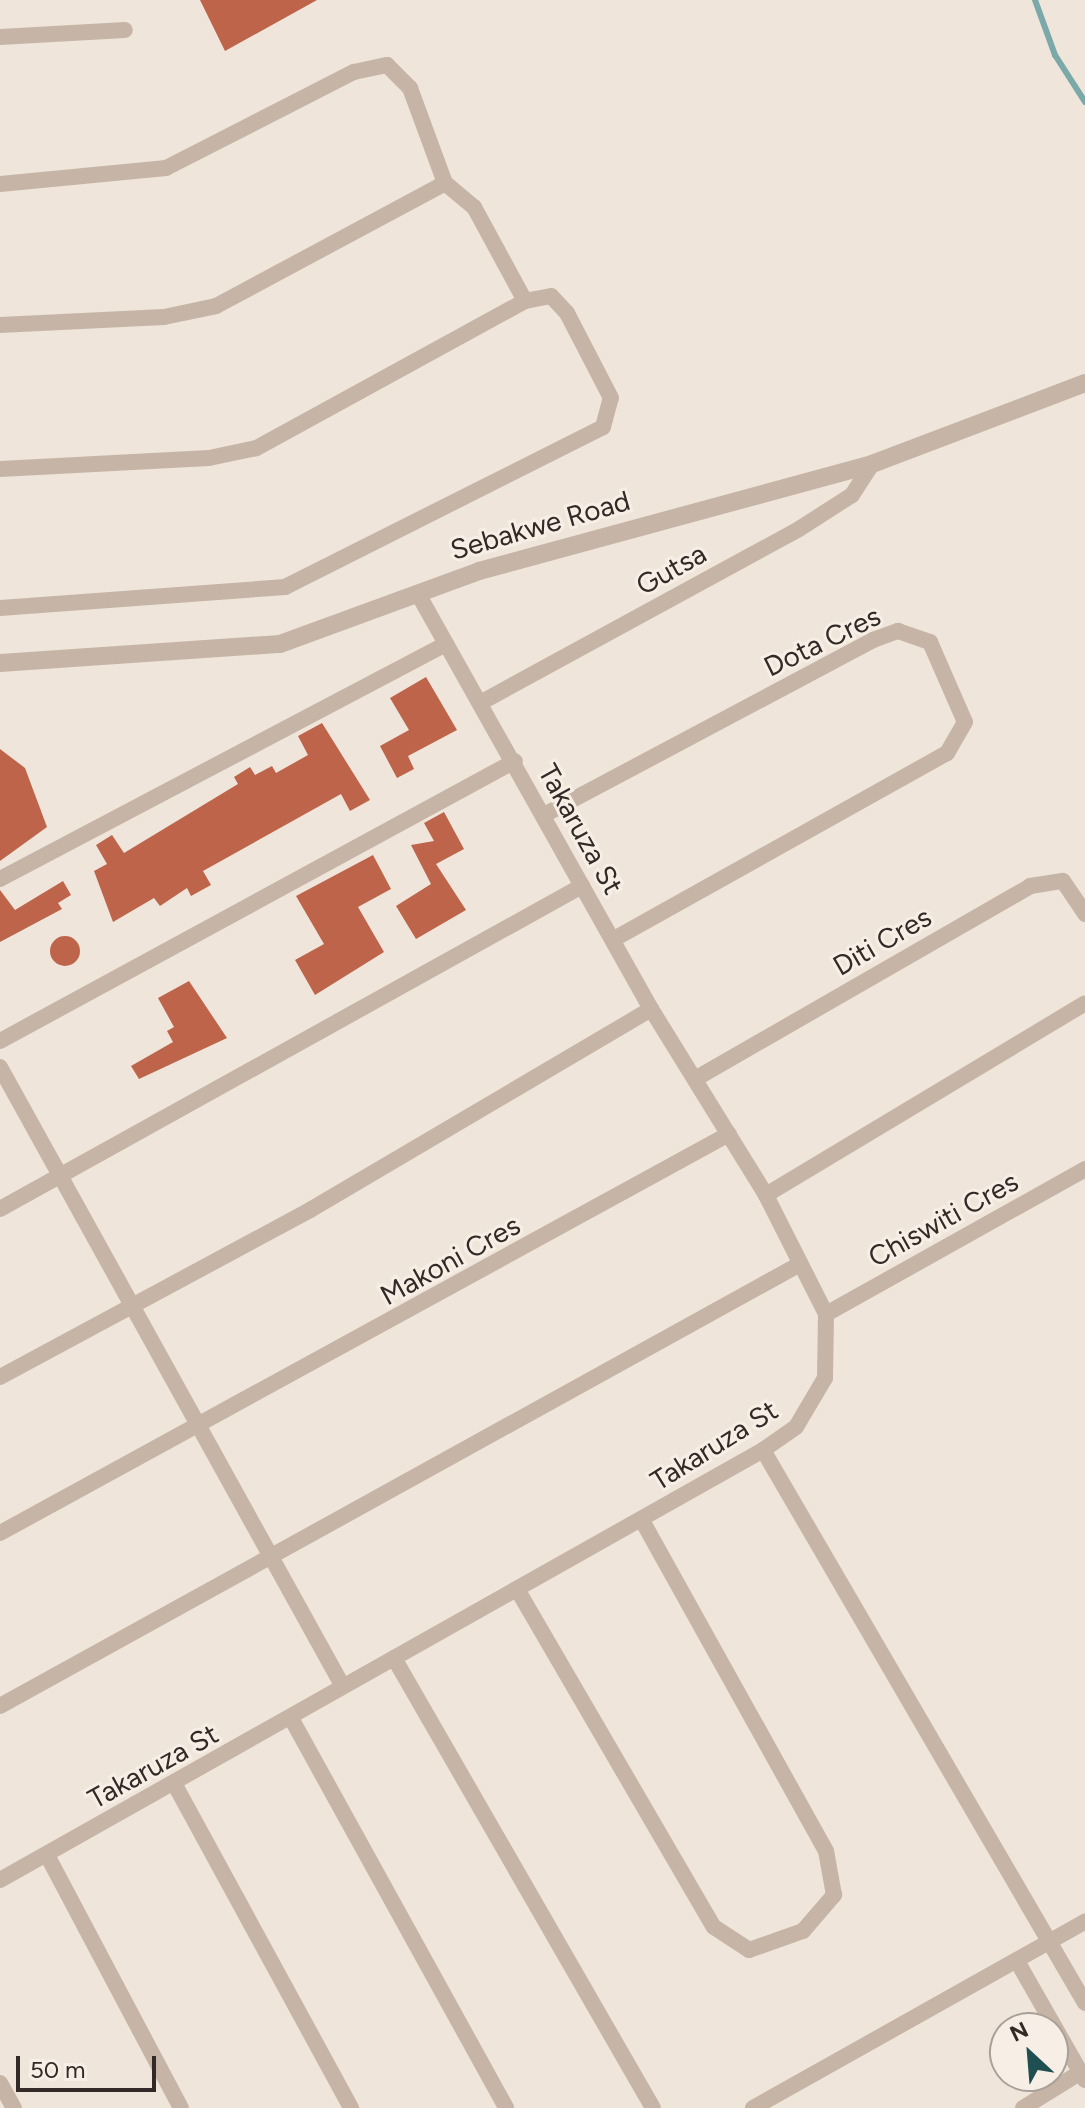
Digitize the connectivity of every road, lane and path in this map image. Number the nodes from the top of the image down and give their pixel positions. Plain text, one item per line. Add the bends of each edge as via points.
1 (125, 30) dead end
2 (0, 37) edge
3 (445, 183) junction
4 (0, 184) edge
5 (525, 301) junction
6 (0, 325) edge
7 (1085, 383) edge
8 (872, 464) junction
9 (0, 469) edge
10 (418, 593) junction
11 (0, 608) edge
12 (446, 644) junction
13 (0, 663) edge
14 (480, 703) junction
15 (515, 761) junction
16 (544, 815) junction
17 (0, 879) edge
18 (582, 886) junction
19 (1085, 914) edge
20 (613, 940) junction
21 (1085, 1003) edge
22 (651, 1009) junction
23 (0, 1041) edge
24 (0, 1067) edge
25 (695, 1079) junction
26 (729, 1134) junction
27 (1085, 1169) edge
28 (61, 1175) junction
29 (766, 1195) junction
30 (0, 1209) edge
31 (800, 1264) junction
32 (136, 1304) junction
33 (826, 1314) junction
34 (0, 1377) edge
35 (197, 1431) junction
36 (763, 1450) junction
37 (642, 1521) junction
38 (0, 1533) edge
39 (274, 1558) junction
40 (517, 1589) junction
41 (394, 1658) junction
42 (342, 1685) junction
43 (0, 1706) edge
44 (291, 1718) junction
45 (175, 1785) junction
46 (47, 1855) junction
47 (0, 1880) edge
48 (1085, 1922) edge
49 (1047, 1942) junction
50 (1017, 1961) junction
51 (1085, 2003) edge
52 (1083, 2076) edge
53 (0, 2083) edge
54 (14, 2108) edge
55 (181, 2108) edge
56 (351, 2108) edge
57 (506, 2108) edge
58 (653, 2108) edge
59 (753, 2108) edge
60 (1023, 2108) edge

1 - 2 street
3 - 4 street via 410,88 387,65 354,72 166,168
3 - 5 street via 474,207
3 - 6 street via 216,306 164,317
5 - 9 street via 256,448 209,458
5 - 11 street via 551,296 567,313 611,398 603,427 285,587
7 - 8 street, Sebakwe Road
8 - 10 street, Sebakwe Road
8 - 14 street, Gutsa via 852,495 799,529
10 - 12 street, Takaruza St
10 - 13 street, Sebakwe Road via 280,644
12 - 14 street, Takaruza St
12 - 17 street
14 - 15 street, Takaruza St
15 - 16 street, Takaruza St
15 - 23 street
16 - 18 street, Takaruza St
16 - 20 street, Dota Cres via 873,640 898,631 930,642 965,722 947,753
18 - 20 street, Takaruza St
18 - 28 street
19 - 25 street, Diti Cres via 1063,881 1030,886
20 - 22 street, Takaruza St
21 - 29 street
22 - 25 street, Takaruza St
22 - 32 street
24 - 28 street
25 - 26 street, Takaruza St
26 - 29 street, Takaruza St
26 - 35 street, Makoni Cres
27 - 33 street, Chiswiti Cres
28 - 30 street
28 - 32 street
29 - 31 street, Takaruza St
31 - 33 street, Takaruza St
31 - 39 street
32 - 34 street
32 - 35 street
33 - 36 street, Takaruza St via 828,1356 815,1404
35 - 38 street, Makoni Cres
35 - 39 street
36 - 37 street, Takaruza St
36 - 49 street
37 - 40 street, Takaruza St
37 - 40 street via 826,1851 834,1895 803,1931 749,1950 714,1927
39 - 42 street
39 - 43 street
40 - 41 street, Takaruza St
41 - 42 street, Takaruza St
41 - 58 street
42 - 44 street, Takaruza St
44 - 45 street, Takaruza St
44 - 57 street
45 - 46 street, Takaruza St
45 - 56 street
46 - 47 street, Takaruza St
46 - 55 street
48 - 49 street
49 - 50 street
49 - 51 street
50 - 52 street
50 - 59 street
52 - 60 street
53 - 54 street

